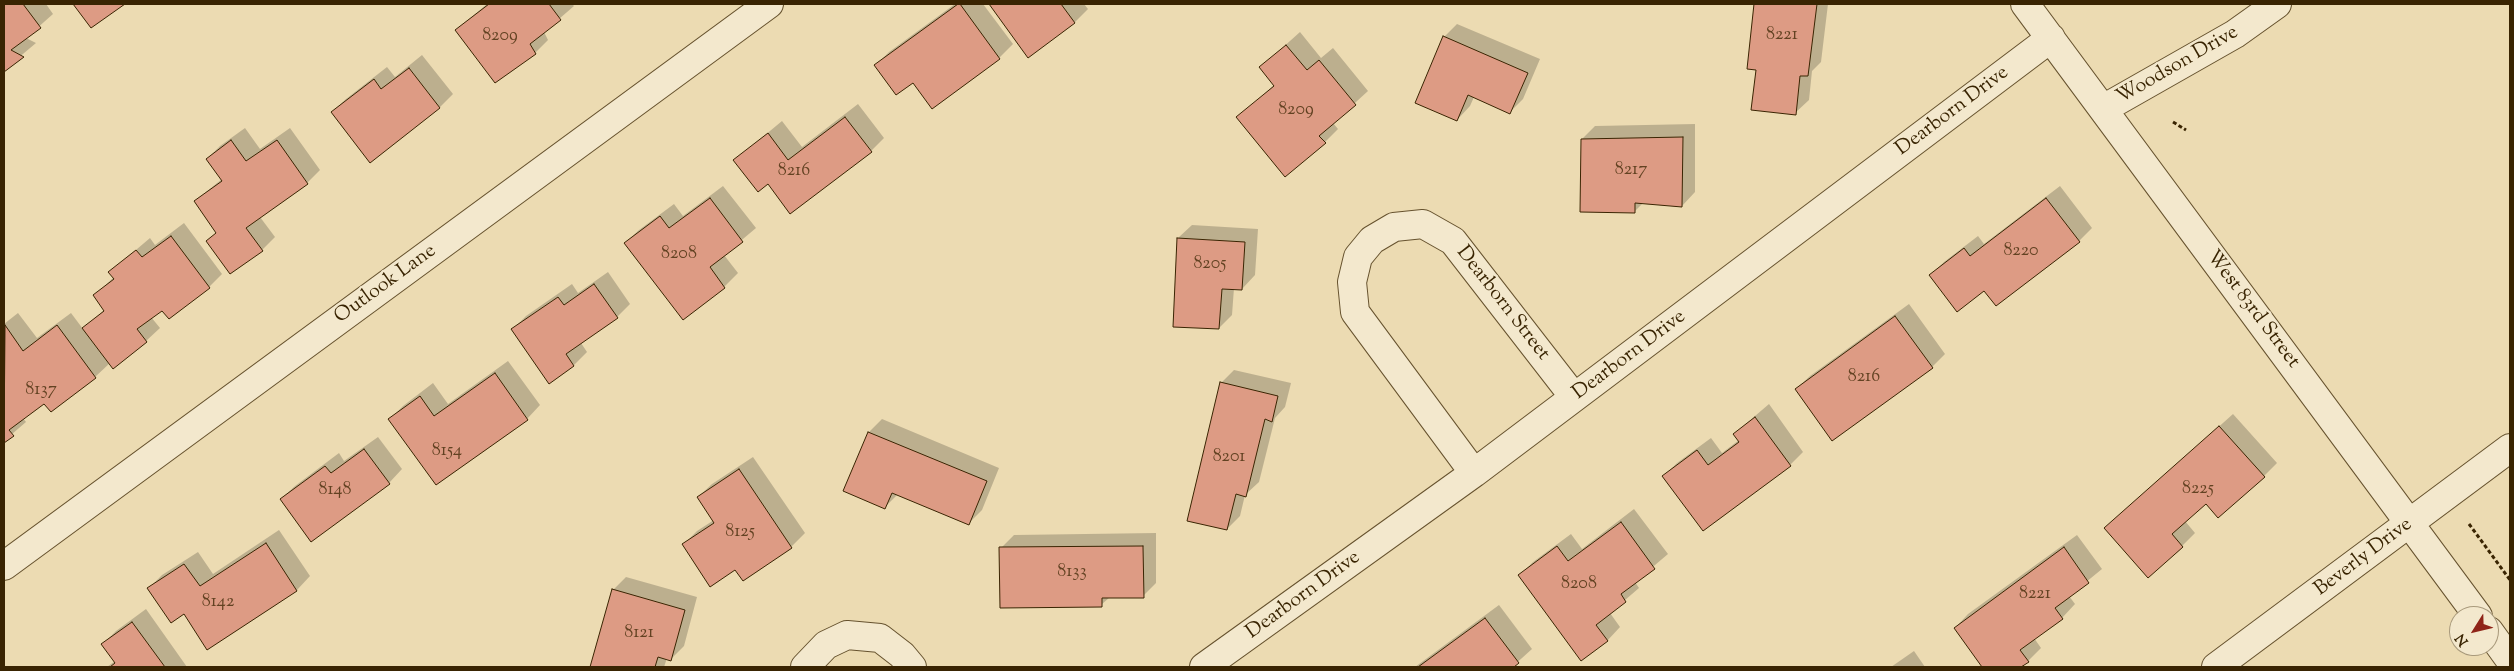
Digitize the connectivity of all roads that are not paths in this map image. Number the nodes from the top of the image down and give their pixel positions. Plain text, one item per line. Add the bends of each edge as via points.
1 (769, 4) edge
2 (2025, 4) edge
3 (2277, 4) edge
4 (2050, 38) junction
5 (2103, 109) junction
6 (1574, 397) junction
7 (2510, 448) edge
8 (1474, 473) junction
9 (2411, 524) junction
10 (4, 566) edge
11 (2471, 606) edge
12 (2499, 645) edge
13 (2510, 660) edge
14 (805, 667) edge
15 (912, 667) edge
16 (1204, 667) edge
17 (2216, 667) edge

1 - 10 street, Outlook Lane
2 - 4 street, West 83rd Street
3 - 5 street, Woodson Drive via 2235,34
4 - 5 street, West 83rd Street
4 - 6 street, Dearborn Drive
5 - 9 street, West 83rd Street
6 - 8 street, Dearborn Drive
6 - 8 street, Dearborn Street via 1453,241 1423,224 1394,227 1372,240 1358,256 1352,282 1355,312
7 - 9 street, Beverly Drive
8 - 16 street, Dearborn Drive
9 - 11 street, West 83rd Street
9 - 17 street, Beverly Drive
12 - 13 street
14 - 15 street via 826,645 847,635 880,638

